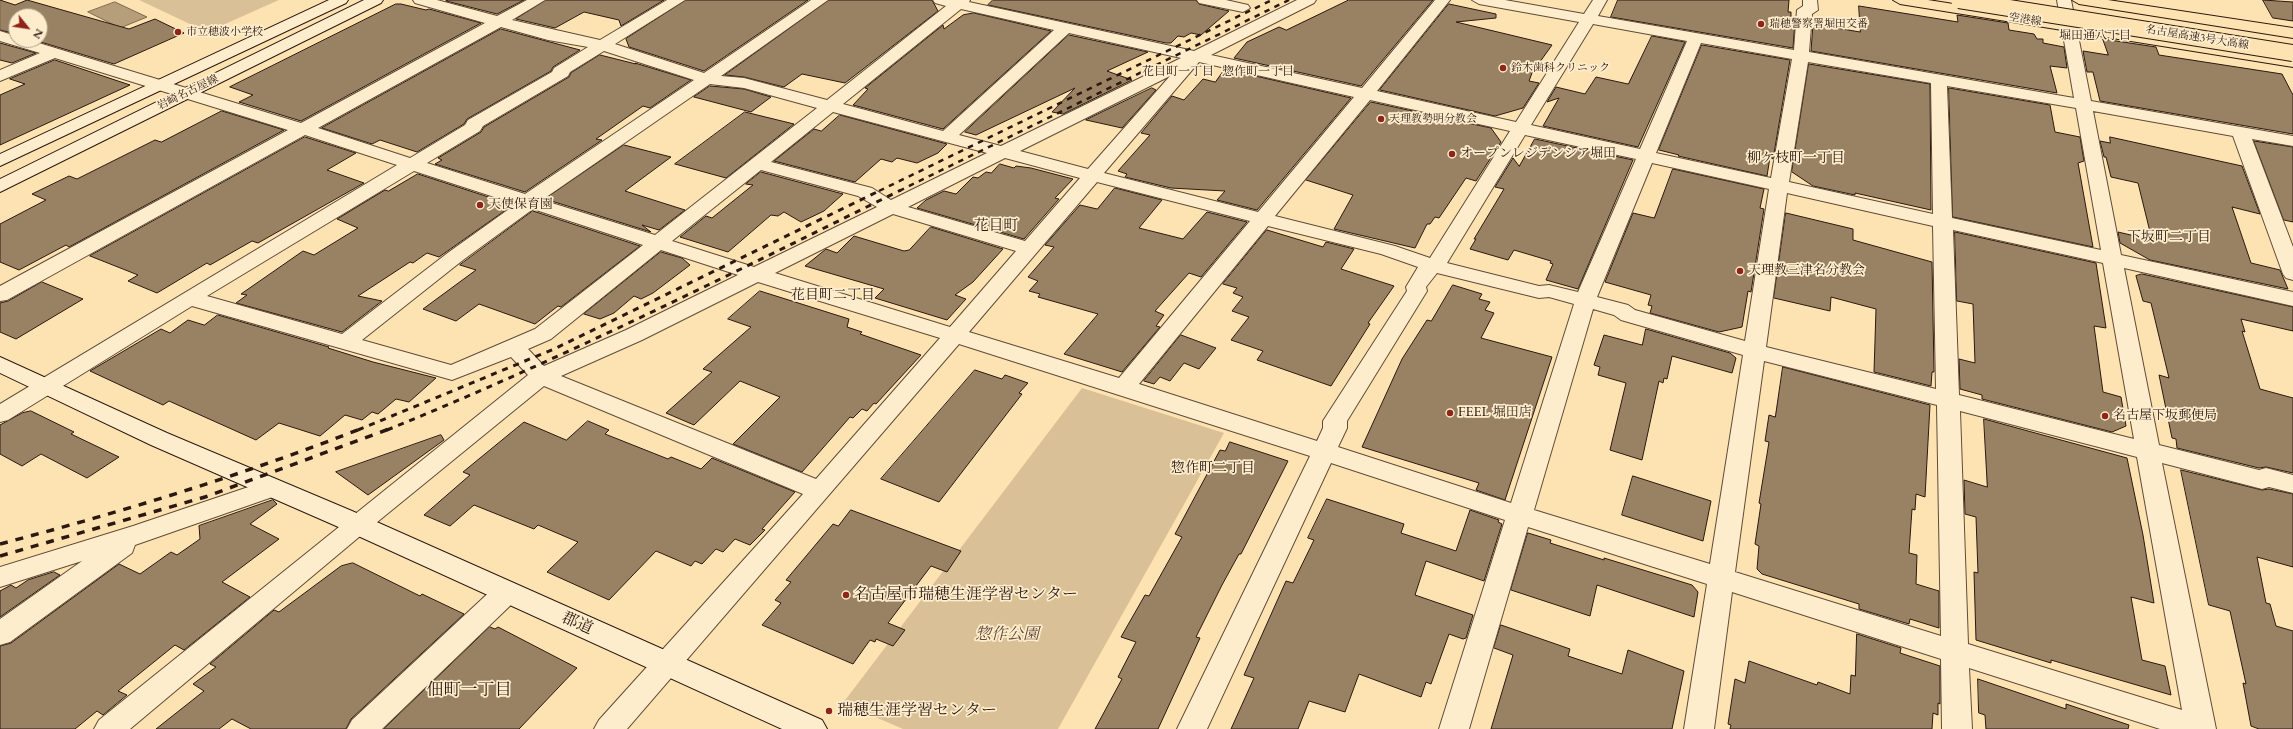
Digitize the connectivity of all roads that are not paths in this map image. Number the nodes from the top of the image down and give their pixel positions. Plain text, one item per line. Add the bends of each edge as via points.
1 (341, 0) edge
2 (376, 0) edge
3 (420, 0) edge
4 (538, 0) edge
5 (678, 0) edge
6 (821, 0) edge
7 (1204, 0) edge
8 (1310, 0) edge
9 (1443, 0) edge
10 (1479, 0) edge
11 (1600, 0) edge
12 (1810, 0) edge
13 (1900, 0) edge
14 (1959, 0) edge
15 (2040, 0) edge
16 (2079, 0) edge
17 (953, 2) edge
18 (1243, 8) dead end
19 (2066, 13) edge
20 (1587, 19) junction
21 (498, 22) junction
22 (1065, 28) junction
23 (2293, 33) edge
24 (0, 36) edge
25 (1696, 37) junction
26 (2293, 38) edge
27 (600, 46) junction
28 (2293, 47) edge
29 (54, 53) junction
30 (2293, 53) edge
31 (1801, 55) junction
32 (1195, 57) junction
33 (2293, 62) edge
34 (0, 76) edge
35 (708, 78) junction
36 (1939, 79) junction
37 (161, 86) junction
38 (186, 94) junction
39 (1367, 94) junction
40 (2084, 104) junction
41 (829, 106) junction
42 (1519, 128) junction
43 (303, 129) junction
44 (2241, 133) junction
45 (946, 137) junction
46 (2293, 142) edge
47 (1004, 153) junction
48 (1646, 156) junction
49 (0, 161) edge
50 (756, 163) junction
51 (412, 164) junction
52 (1093, 176) junction
53 (0, 186) edge
54 (1779, 186) junction
55 (530, 201) junction
56 (891, 208) junction
57 (1264, 218) junction
58 (1943, 223) junction
59 (658, 242) junction
60 (1030, 249) junction
61 (2111, 259) junction
62 (1435, 265) junction
63 (2293, 274) edge
64 (758, 275) junction
65 (0, 295) edge
66 (189, 298) junction
67 (2293, 299) edge
68 (1585, 301) junction
69 (954, 335) junction
70 (346, 342) junction
71 (514, 347) junction
72 (1755, 350) junction
73 (0, 364) edge
74 (541, 376) junction
75 (46, 386) junction
76 (1124, 387) junction
77 (1948, 398) junction
78 (75, 400) junction
79 (0, 414) edge
80 (1322, 451) junction
81 (2147, 451) junction
82 (2293, 484) edge
83 (272, 488) junction
84 (820, 491) junction
85 (1520, 515) junction
86 (349, 521) junction
87 (138, 534) junction
88 (0, 576) edge
89 (1721, 577) junction
90 (506, 592) junction
91 (0, 634) edge
92 (1955, 652) junction
93 (667, 663) junction
94 (108, 729) edge
95 (362, 729) edge
96 (609, 729) edge
97 (812, 729) edge
98 (1192, 729) edge
99 (1454, 729) edge
100 (1699, 729) edge
101 (1957, 729) edge
102 (2201, 729) edge

1 - 37 street, 岩崎名古屋線
2 - 38 street, 岩崎名古屋線
3 - 21 street
4 - 21 street
5 - 27 street
6 - 35 street
7 - 18 street
8 - 32 street
9 - 39 street
10 - 20 street
11 - 20 street
12 - 31 street via 1810,10 1805,10
13 - 19 main road, 空港線 via 2022,19
14 - 30 main road, 名古屋高速3号大高線, bridge
15 - 26 main road, 名古屋高速3号大高線
16 - 23 main road
17 - 22 street
17 - 41 street
19 - 28 main road
19 - 33 main road, 空港線
19 - 40 street
20 - 25 street
20 - 42 street
21 - 27 street
21 - 43 street
22 - 32 street
22 - 45 street
24 - 29 street
25 - 31 street
25 - 48 street
27 - 35 street
27 - 51 street via 560,71 562,74 506,104 474,124 474,127
29 - 34 street
29 - 37 street
31 - 36 street
31 - 54 street
32 - 39 street
32 - 47 street
32 - 52 street
35 - 41 street via 736,84 744,83
35 - 55 street
36 - 40 street
36 - 58 street
37 - 38 street
37 - 49 street, 岩崎名古屋線
38 - 43 street
38 - 53 street, 岩崎名古屋線
39 - 42 street
39 - 57 street
40 - 44 street
40 - 61 street
41 - 45 street
41 - 50 street
42 - 48 street
42 - 62 street
43 - 51 street
43 - 65 street
44 - 46 street
44 - 63 street
45 - 47 street
47 - 52 street
47 - 56 street
48 - 54 street
48 - 68 street
50 - 56 street via 865,192
50 - 59 street
51 - 55 street
51 - 66 street
52 - 57 street
52 - 60 street
54 - 58 street
54 - 72 street
55 - 59 street
55 - 70 street
56 - 60 street
56 - 64 street
57 - 62 street via 1388,250
57 - 76 street
58 - 61 street
58 - 77 street
59 - 64 street
59 - 71 street via 543,334
60 - 69 street
61 - 67 street
61 - 81 street
62 - 68 street via 1472,276
62 - 80 street via 1426,271 1416,287 1417,291 1335,421 1335,428
64 - 69 street
64 - 74 street via 634,335
66 - 70 street
66 - 75 street via 175,309
68 - 72 street
68 - 85 street
69 - 76 street
69 - 84 street
70 - 71 street via 452,373
71 - 74 street
72 - 77 street
72 - 89 street
73 - 75 street
74 - 84 street
74 - 86 street
75 - 78 street
75 - 79 street
76 - 80 street
77 - 81 street
77 - 92 street
78 - 83 street
78 - 86 street via 128,410 296,482
80 - 85 street
80 - 98 street
81 - 82 street via 2262,480 2266,477
81 - 102 street
83 - 86 street
83 - 87 street
84 - 93 street
85 - 89 street
85 - 99 street
86 - 90 street, 郡道
86 - 94 street
87 - 88 street
87 - 91 street
89 - 92 street
89 - 100 street
90 - 93 street, 郡道
90 - 95 street
92 - 101 street
92 - 102 street
93 - 96 street
93 - 97 street, 郡道

